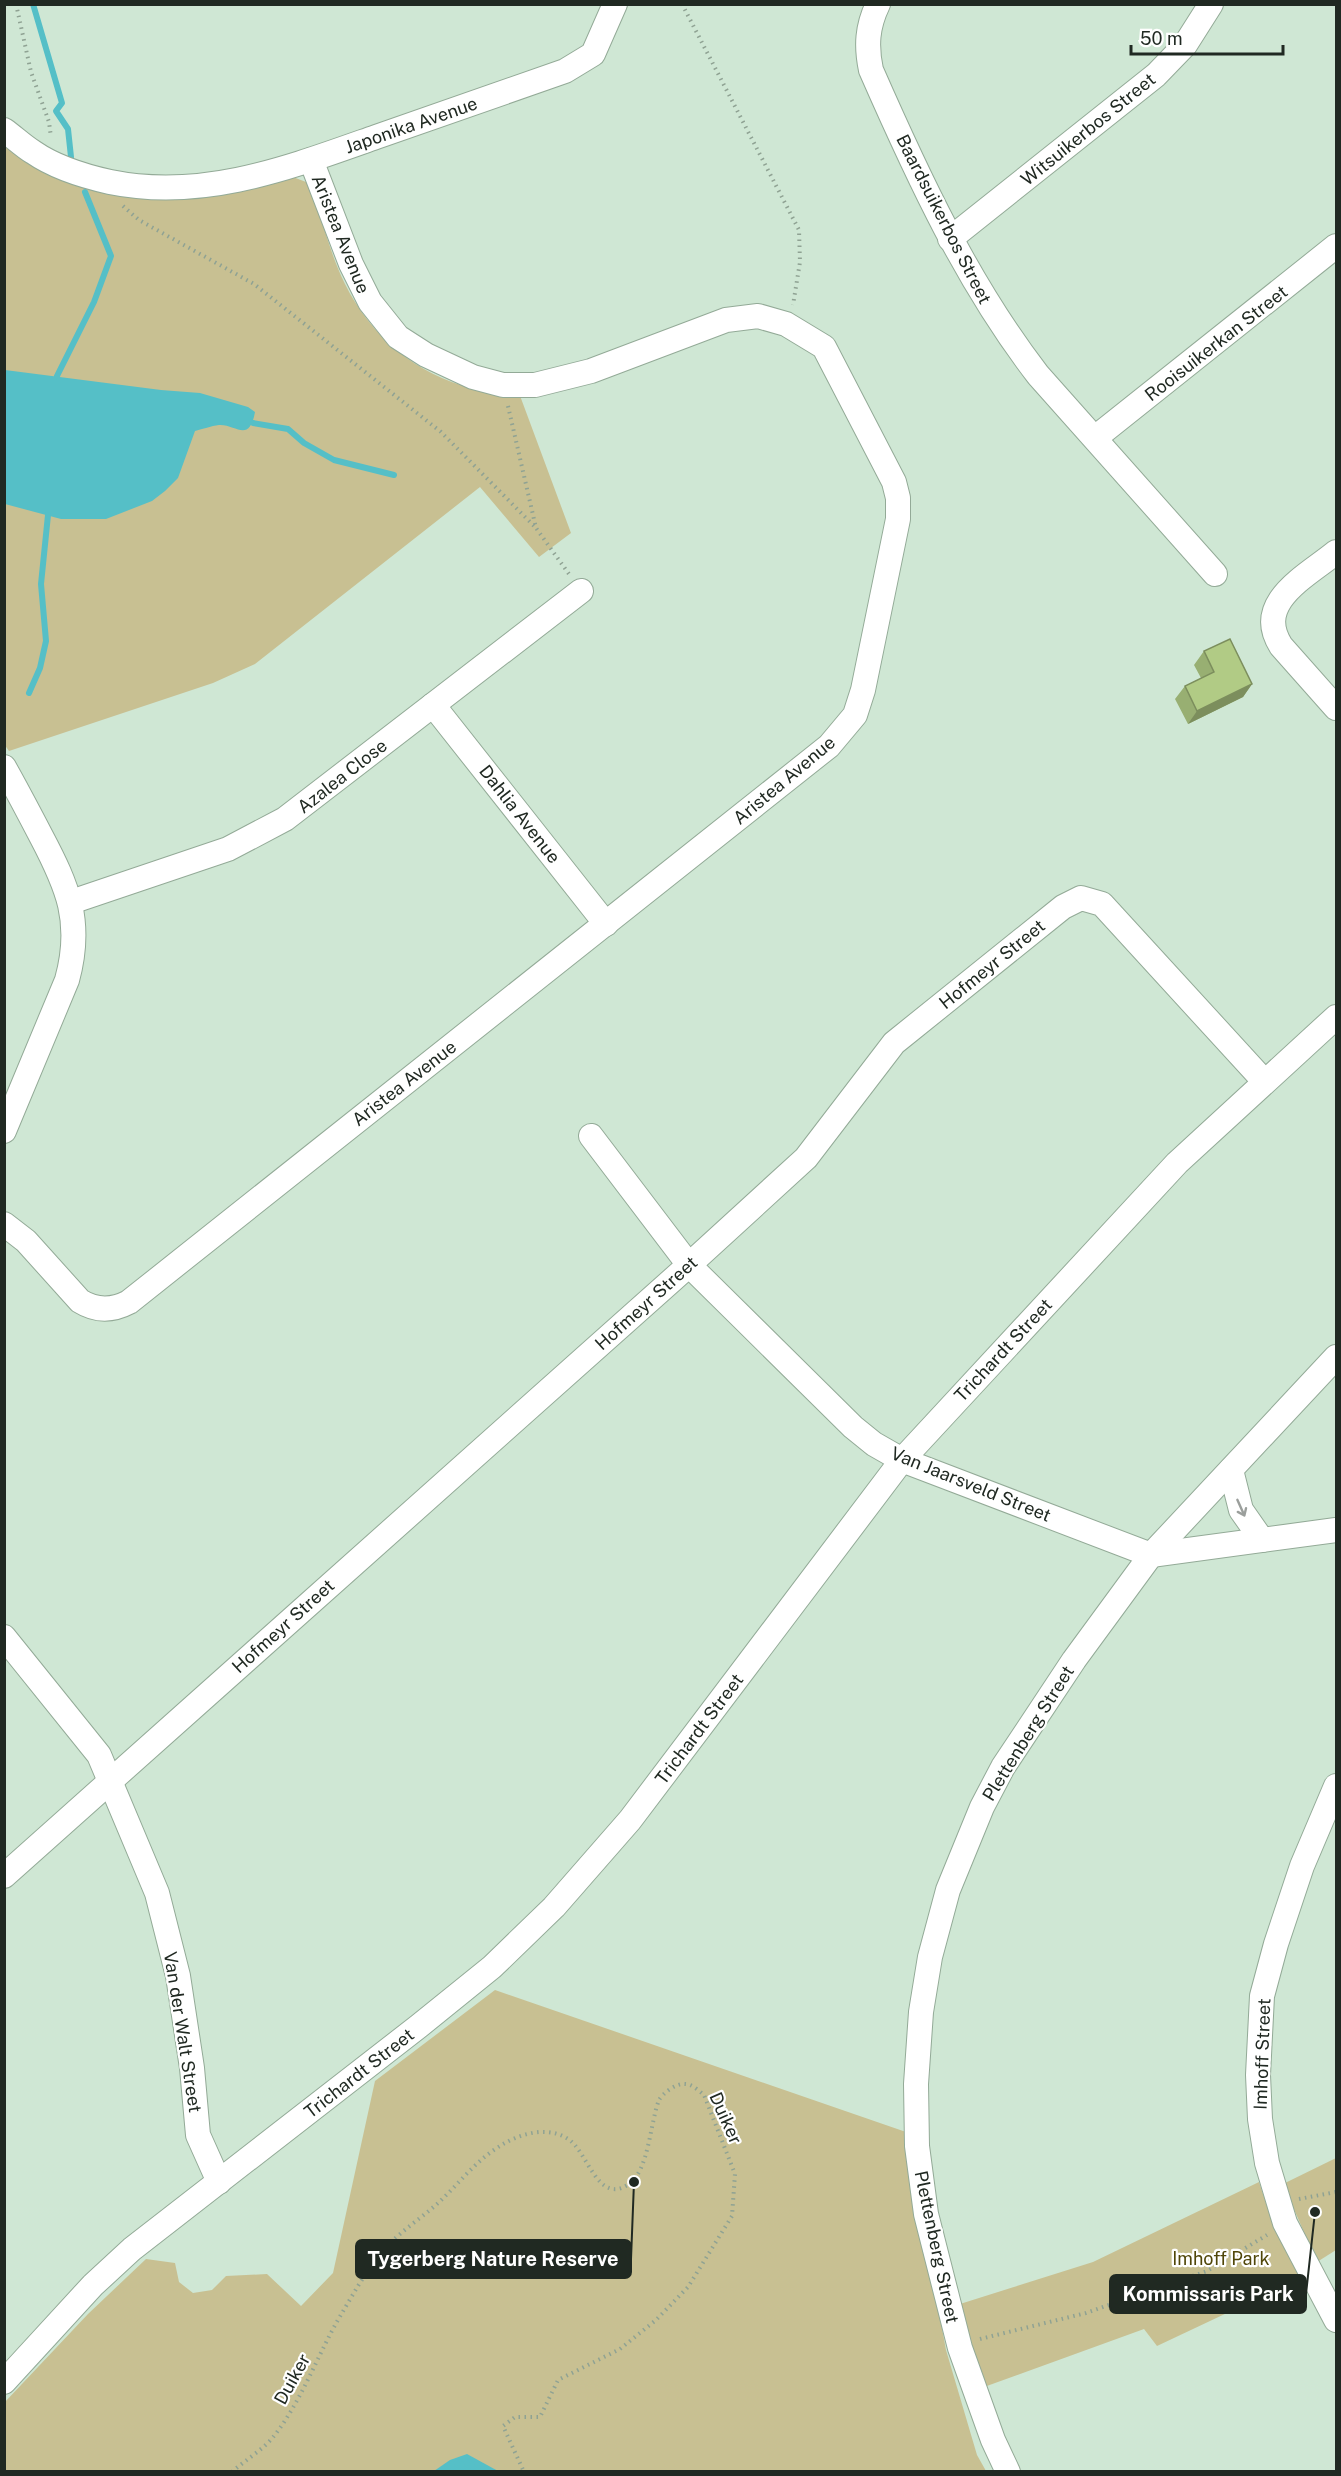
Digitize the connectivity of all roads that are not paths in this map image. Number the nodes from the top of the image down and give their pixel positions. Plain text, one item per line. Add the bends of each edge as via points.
1 (615, 4) edge
2 (878, 4) edge
3 (1211, 4) edge
4 (4, 130) edge
5 (311, 160) junction
6 (950, 239) junction
7 (1336, 246) edge
8 (1095, 438) junction
9 (1336, 552) edge
10 (1215, 574) dead end
11 (581, 591) road end
12 (434, 705) junction
13 (1336, 708) edge
14 (4, 767) edge
15 (71, 902) junction
16 (606, 924) junction
17 (1336, 1017) edge
18 (1264, 1081) junction
19 (4, 1131) edge
20 (591, 1136) dead end
21 (4, 1224) edge
22 (689, 1265) junction
23 (1336, 1357) edge
24 (902, 1460) junction
25 (1231, 1470) junction
26 (1336, 1530) edge
27 (1262, 1540) junction
28 (1151, 1555) junction
29 (4, 1637) edge
30 (112, 1780) junction
31 (1336, 1786) edge
32 (4, 1876) edge
33 (219, 2182) junction
34 (1336, 2320) edge
35 (4, 2382) edge
36 (1008, 2472) edge

1 - 5 street, Japonika Avenue via 593,54 565,71
2 - 6 street, Baardsuikerbos Street via 868,31 871,70
3 - 6 street, Witsuikerbos Street via 1185,45 1156,75
4 - 5 street, Japonika Avenue via 54,164 92,178 146,187 202,187 257,177
5 - 16 street, Aristea Avenue via 370,302 398,338 426,355 473,377 503,385 536,385 591,371 726,320 758,316 794,326 825,347 894,482 898,519 864,690 855,715 829,746
6 - 8 street, Baardsuikerbos Street via 1012,341
7 - 8 street, Rooisuikerkan Street
8 - 10 street, Baardsuikerbos Street
9 - 13 street via 1286,592 1272,616 1275,637 1281,646
11 - 12 street, Azalea Close
12 - 15 street, Azalea Close via 285,819 228,849
12 - 16 street, Dahlia Avenue
14 - 15 street via 59,870
15 - 19 street via 74,947 67,980
16 - 21 street, Aristea Avenue via 122,1305 106,1309 80,1301 26,1241
17 - 18 street, Trichardt Street
18 - 22 street, Hofmeyr Street via 1102,904 1081,898 1063,907 894,1043 806,1158
18 - 24 street, Trichardt Street via 1177,1163
20 - 22 street, Van Jaarsveld Street
22 - 24 street, Van Jaarsveld Street via 853,1427
22 - 30 street, Hofmeyr Street
23 - 25 street, Plettenberg Street
24 - 28 street, Van Jaarsveld Street
24 - 33 street, Trichardt Street via 630,1820 554,1906 492,1967
25 -> 27 street via 1241,1510
25 - 28 street, Plettenberg Street
26 - 27 street, Van Jaarsveld Street
27 - 28 street, Van Jaarsveld Street
28 - 36 street, Plettenberg Street via 1074,1660 1003,1767 963,1848 937,1930 921,2012 917,2146 926,2214 959,2345
29 - 30 street, Van der Walt Street via 99,1755
30 - 32 street, Hofmeyr Street
30 - 33 street, Van der Walt Street via 157,1893 178,1976 198,2135
31 - 34 street, Imhoff Street via 1302,1866 1262,1995 1258,2075 1267,2163 1282,2213
33 - 35 street, Trichardt Street via 132,2249 93,2285

